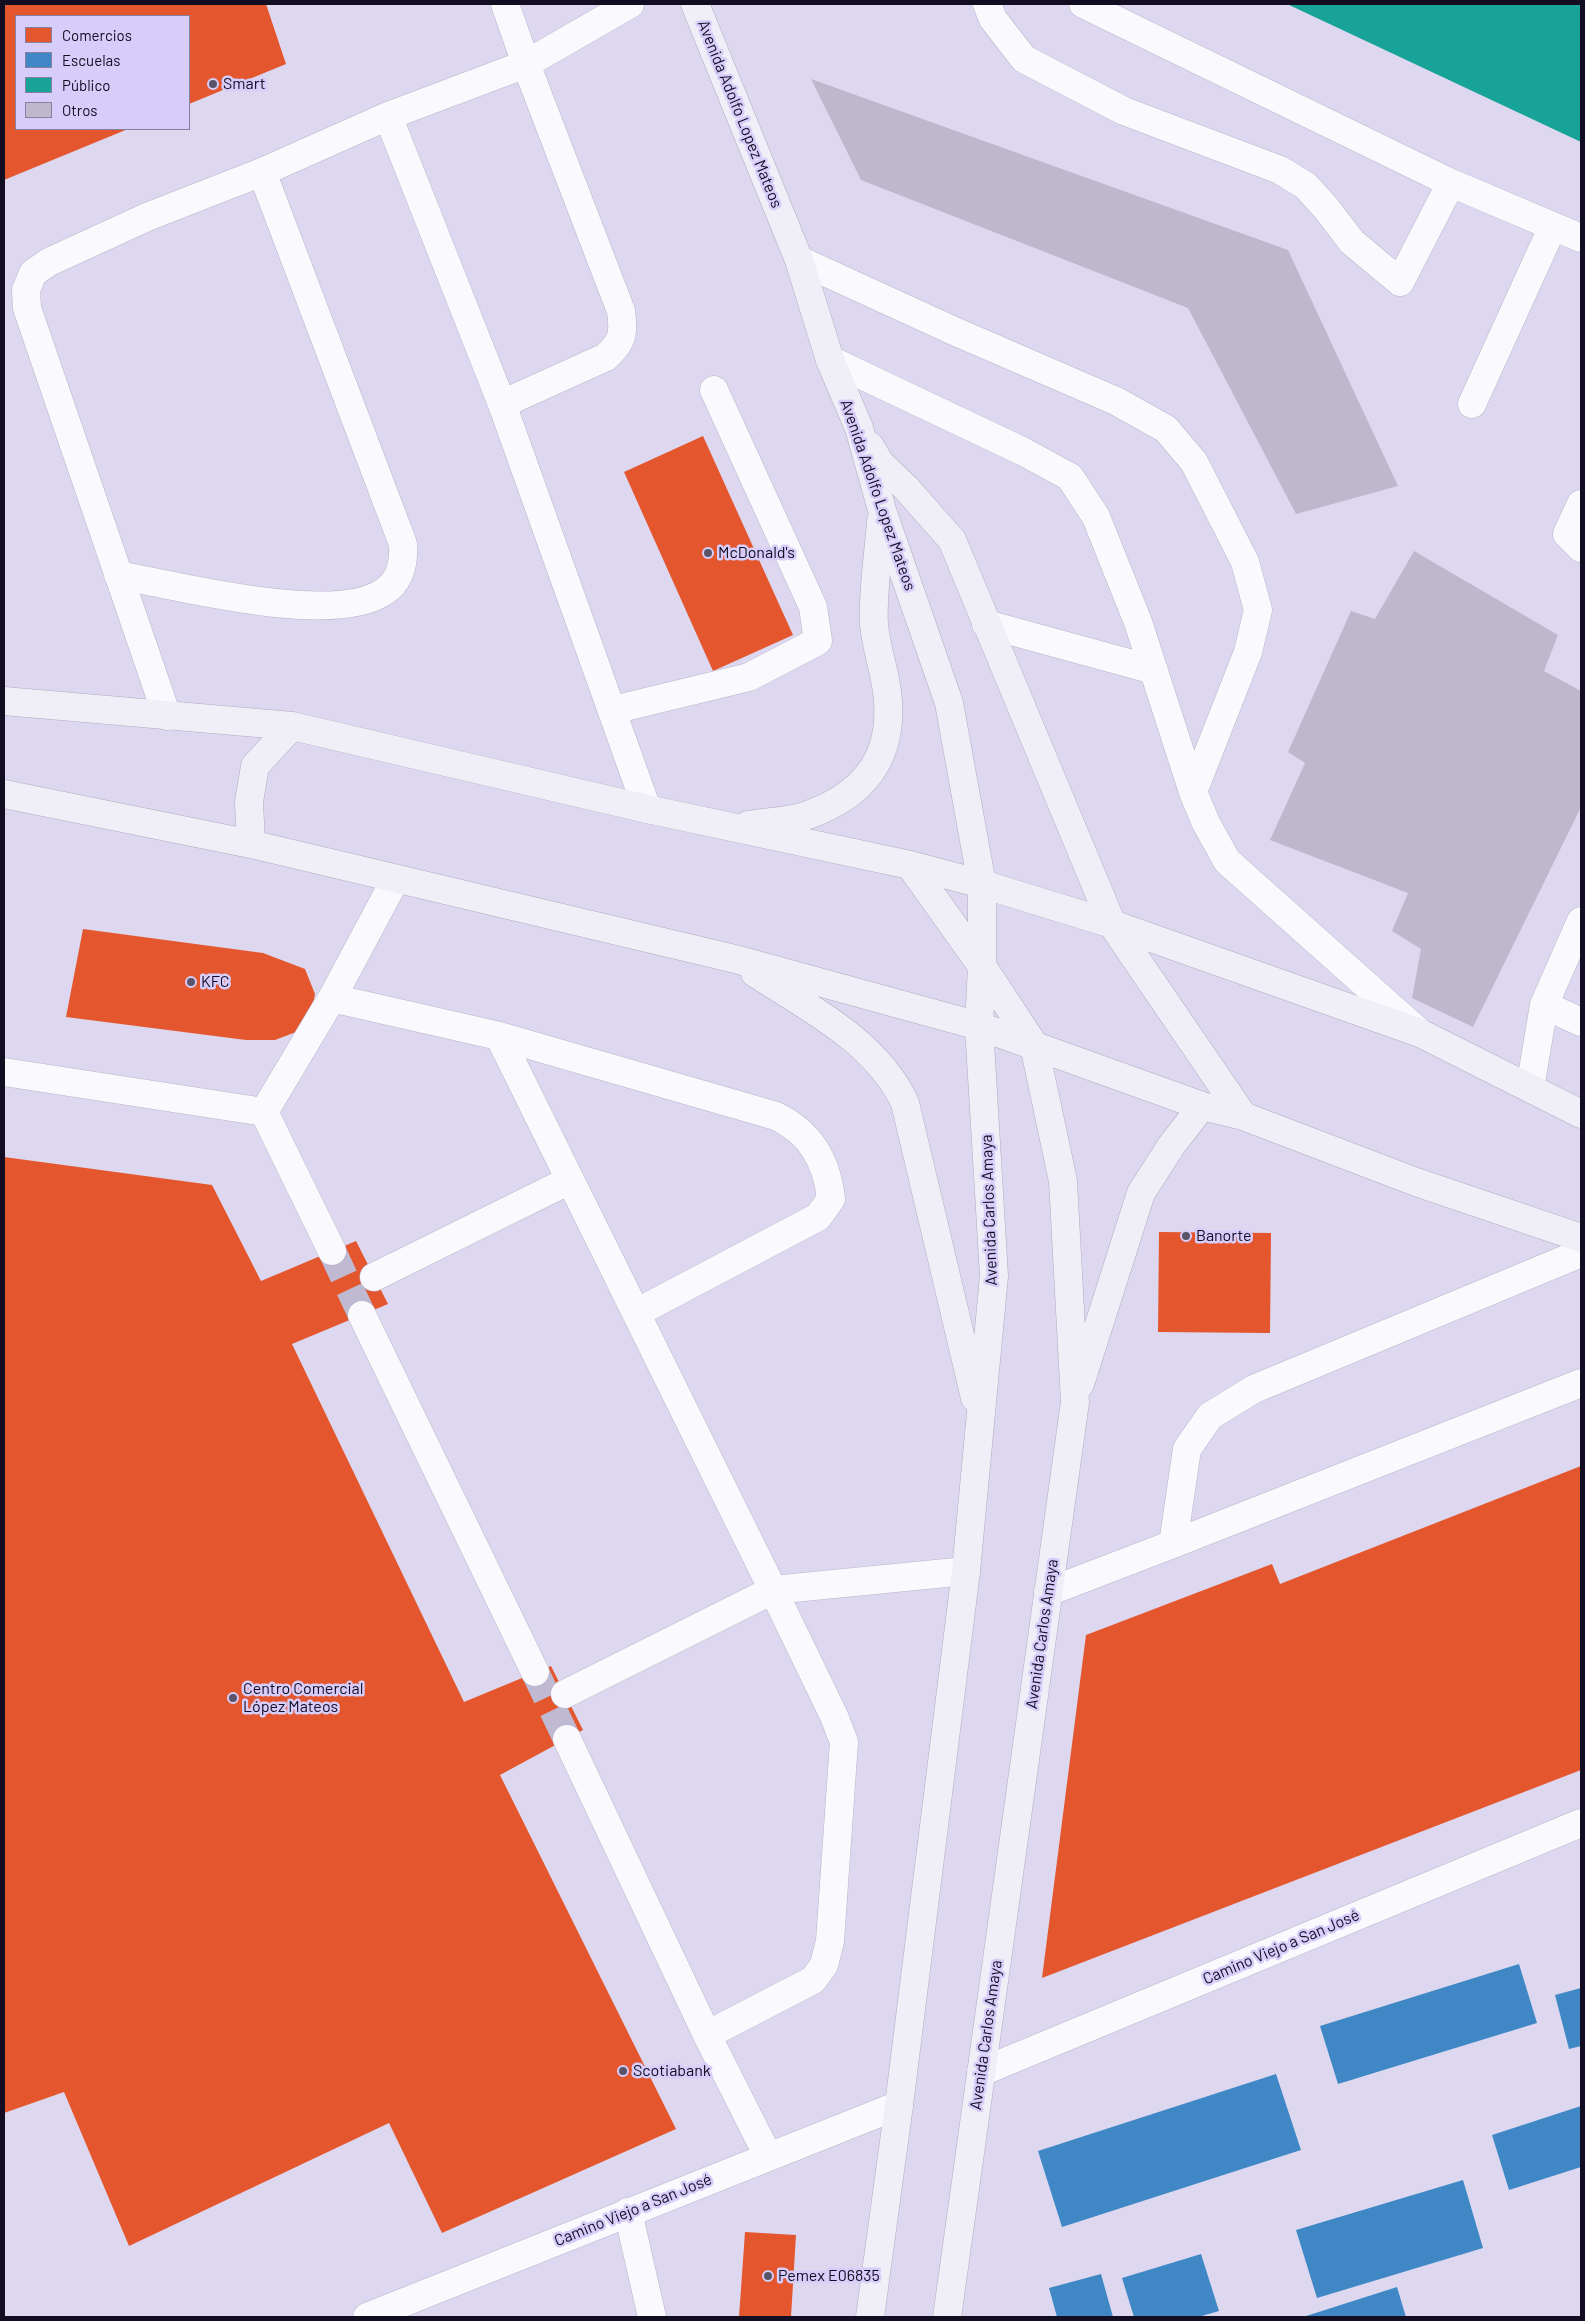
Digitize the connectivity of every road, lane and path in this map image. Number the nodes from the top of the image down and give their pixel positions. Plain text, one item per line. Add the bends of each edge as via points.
1 (505, 4) edge
2 (630, 4) edge
3 (695, 4) edge
4 (987, 4) edge
5 (1083, 4) edge
6 (526, 64) junction
7 (388, 116) junction
8 (262, 172) junction
9 (1451, 183) junction
10 (1553, 226) junction
11 (1581, 238) edge
12 (799, 260) junction
13 (830, 360) junction
14 (714, 390) dead end
15 (502, 404) junction
16 (1472, 404) dead end
17 (858, 428) junction
18 (1581, 504) edge
19 (882, 510) junction
20 (1581, 548) edge
21 (118, 575) junction
22 (986, 624) junction
23 (1154, 670) junction
24 (4, 701) edge
25 (613, 710) junction
26 (167, 716) junction
27 (292, 726) junction
28 (1193, 792) junction
29 (4, 794) edge
30 (647, 808) junction
31 (733, 828) junction
32 (251, 844) junction
33 (910, 865) junction
34 (395, 880) junction
35 (982, 884) junction
36 (1581, 921) edge
37 (1112, 924) junction
38 (735, 959) junction
39 (982, 966) junction
40 (332, 998) junction
41 (1544, 1005) junction
42 (1581, 1022) edge
43 (979, 1026) junction
44 (1420, 1033) junction
45 (499, 1036) junction
46 (1034, 1044) junction
47 (4, 1072) edge
48 (1530, 1088) junction
49 (1202, 1106) junction
50 (264, 1112) junction
51 (1581, 1114) edge
52 (1243, 1116) junction
53 (570, 1180) junction
54 (1581, 1238) edge
55 (332, 1251) tunnel mouth
56 (1581, 1253) edge
57 (374, 1276) dead end
58 (636, 1313) junction
59 (362, 1315) tunnel mouth
60 (1581, 1383) edge
61 (1075, 1402) junction
62 (981, 1420) junction
63 (1173, 1544) junction
64 (966, 1571) junction
65 (773, 1590) junction
66 (1048, 1592) junction
67 (535, 1672) tunnel mouth
68 (565, 1694) dead end
69 (567, 1738) tunnel mouth
70 (1581, 1823) edge
71 (707, 2035) junction
72 (981, 2072) junction
73 (899, 2105) junction
74 (768, 2156) junction
75 (628, 2212) junction
76 (367, 2317) edge
77 (652, 2317) edge
78 (870, 2317) edge
79 (947, 2317) edge

1 - 6 street
2 - 6 street
3 - 12 main road, Avenida Adolfo Lopez Mateos
4 - 9 street via 993,18 1024,59 1124,111 1280,170 1306,186 1352,242 1400,282
5 - 9 street
6 - 7 street
6 - 15 street via 621,312 624,330 618,346 606,357
7 - 8 street
7 - 15 street
8 - 21 street via 148,217 49,262 33,273 26,290 27,308
8 - 21 street via 403,544 404,560 400,574 386,591 353,604 291,606
9 - 10 street
10 - 11 street
10 - 16 street
12 - 13 main road, Avenida Adolfo Lopez Mateos
12 - 28 street via 1116,401 1166,429 1194,462 1245,562 1258,610 1248,652
13 - 17 main road, Avenida Adolfo Lopez Mateos
13 - 23 street via 1070,477 1096,518
14 - 25 street via 813,608 818,641 749,677
15 - 25 street
17 - 19 main road, Avenida Adolfo Lopez Mateos
17 - 22 main road via 880,462 952,540
18 - 20 street via 1567,534
19 - 31 main road via 874,624 888,702 881,757 869,776 850,793 807,816
19 - 35 main road, Avenida Adolfo Lopez Mateos via 950,703
21 - 26 street
22 - 23 street
22 - 37 main road
23 - 28 street
24 - 26 main road
25 - 30 street
26 - 27 main road
27 - 30 main road
27 - 32 main road via 255,766 249,802
28 - 44 street via 1227,861
29 - 32 main road
30 - 31 main road
31 - 33 main road
32 - 34 main road
33 - 35 main road
33 - 39 main road, Avenida Carlos Amaya
34 - 38 main road
34 - 40 street
35 - 37 main road
35 - 39 main road, Avenida Carlos Amaya
36 - 41 street
37 - 44 main road
37 - 52 main road
38 - 43 main road
38 - 62 main road via 852,1038 897,1086 905,1103
39 - 43 main road, Avenida Carlos Amaya
39 - 46 main road, Avenida Carlos Amaya
40 - 45 street
40 - 50 street
41 - 42 street
41 - 48 street
43 - 46 main road
43 - 62 main road, Avenida Carlos Amaya via 994,1276
44 - 48 main road
45 - 53 street
45 - 58 street via 776,1116 794,1125 810,1140 829,1177 831,1199 818,1217
46 - 49 main road
46 - 61 main road, Avenida Carlos Amaya via 1063,1181
47 - 50 street
48 - 51 main road
49 - 52 main road
49 - 61 main road via 1170,1146 1140,1193
50 - 55 street
52 - 54 main road via 1416,1182
53 - 57 street
53 - 58 street
56 - 63 street via 1254,1389 1210,1416 1187,1449
58 - 65 street
59 - 67 street
60 - 63 street
61 - 66 main road, Avenida Carlos Amaya
62 - 64 main road, Avenida Carlos Amaya
63 - 66 street
64 - 65 street
64 - 73 main road, Avenida Carlos Amaya
65 - 68 street
65 - 71 street via 844,1742 830,1941 824,1965 813,1980
66 - 72 main road, Avenida Carlos Amaya
69 - 71 street
70 - 72 street, Camino Viejo a San José
71 - 74 street
72 - 79 main road, Avenida Carlos Amaya
73 - 74 street, Camino Viejo a San José
73 - 78 main road, Avenida Carlos Amaya
74 - 75 street, Camino Viejo a San José
75 - 76 street, Camino Viejo a San José
75 - 77 street

